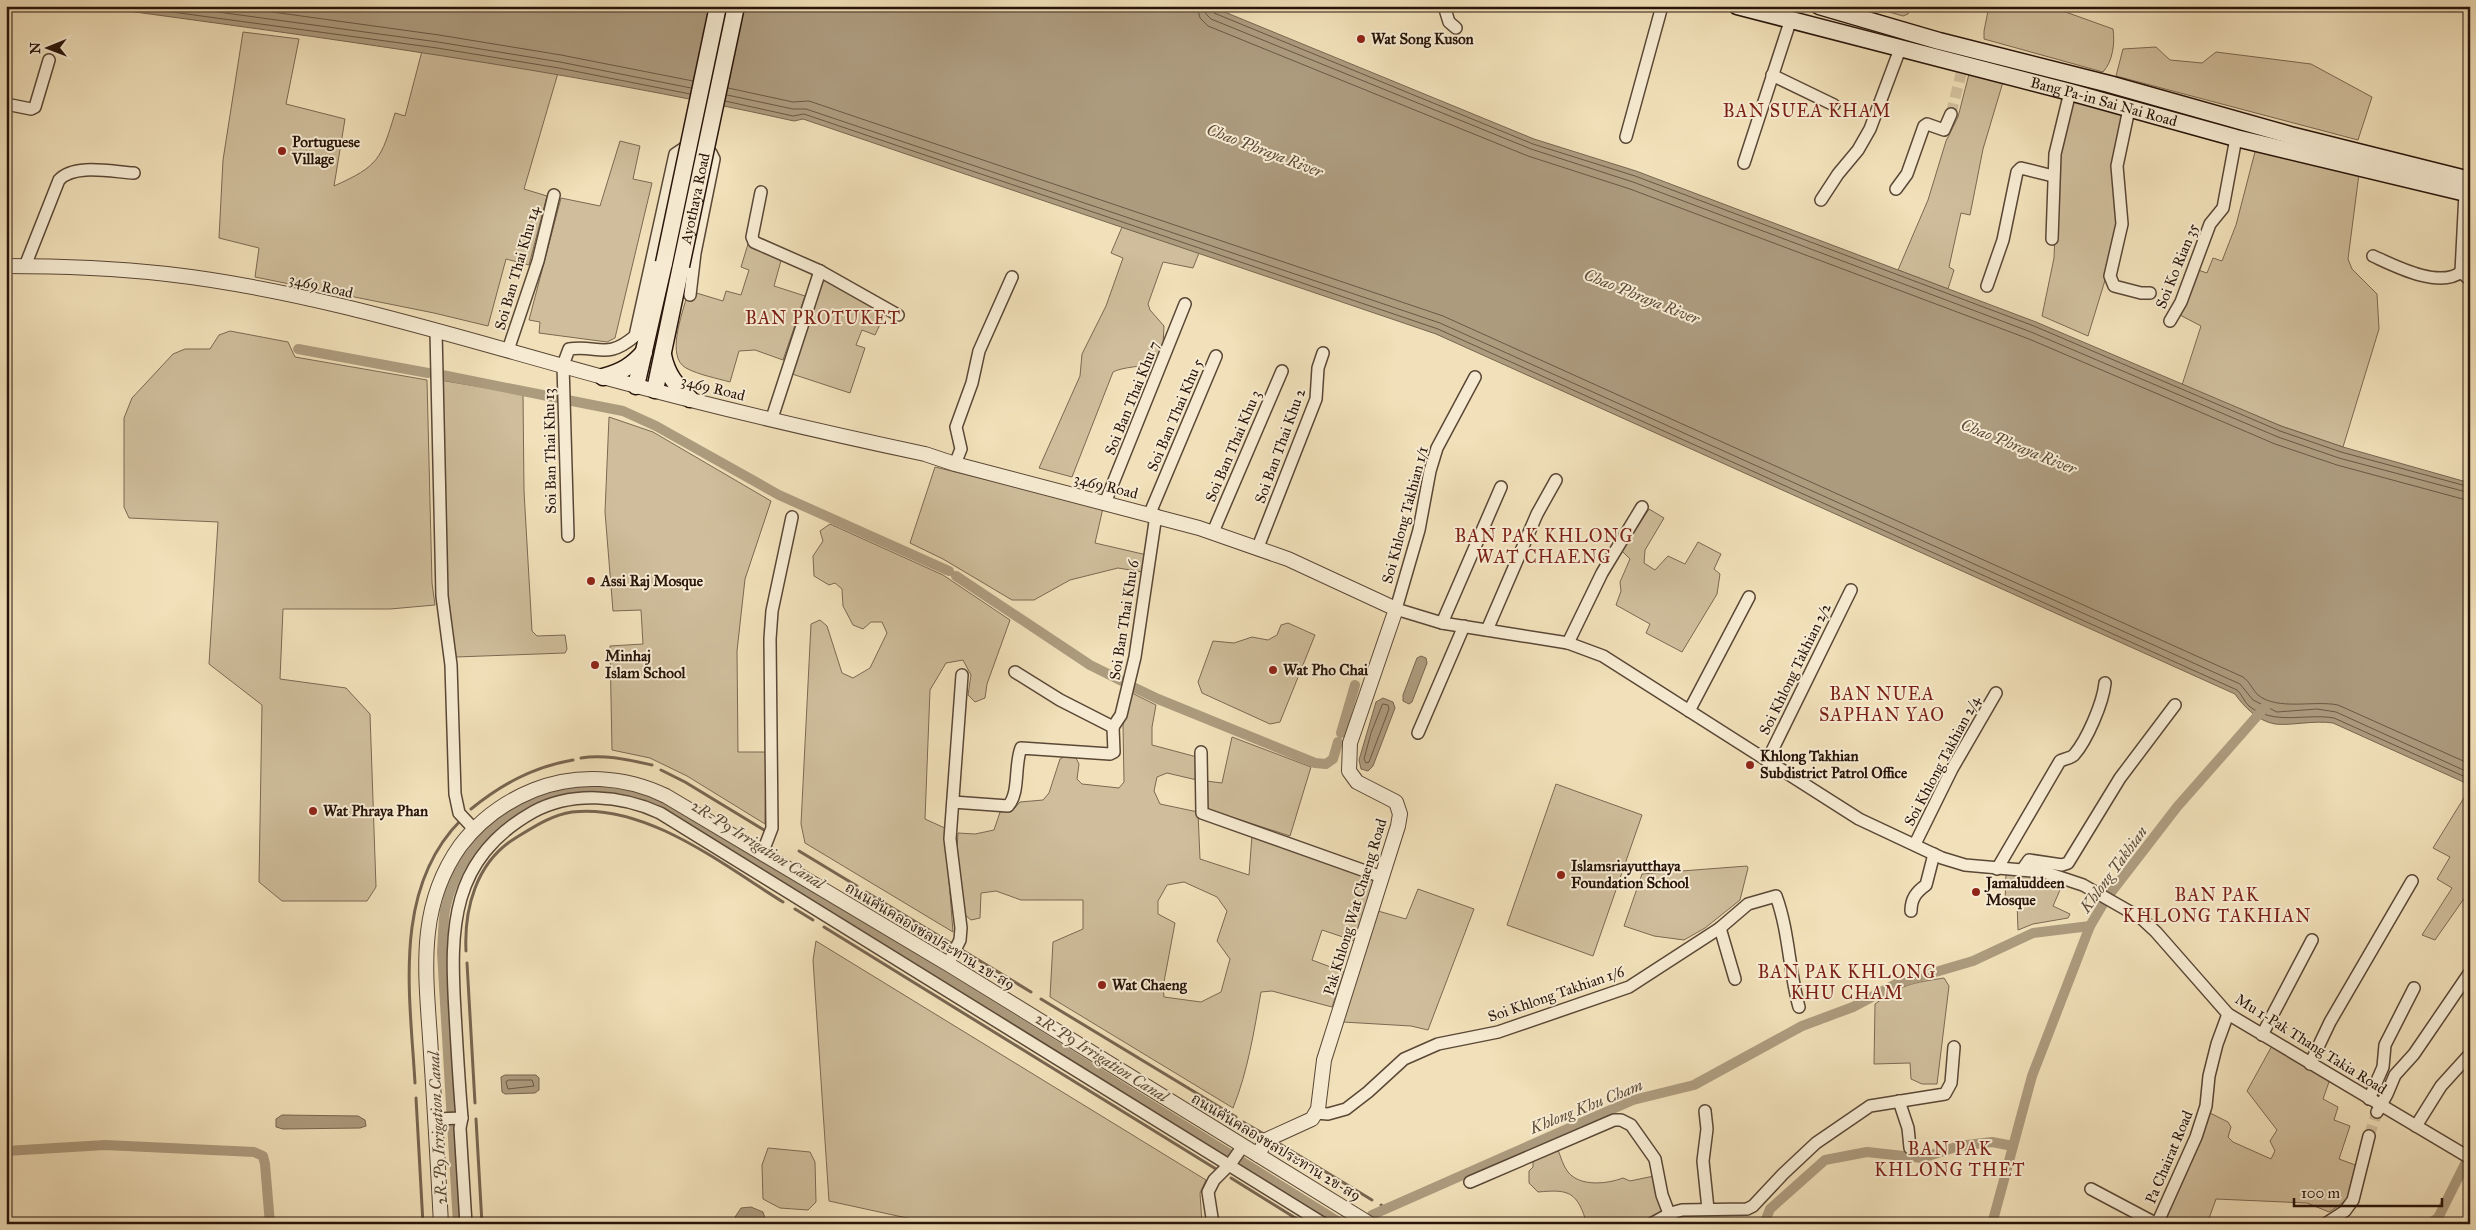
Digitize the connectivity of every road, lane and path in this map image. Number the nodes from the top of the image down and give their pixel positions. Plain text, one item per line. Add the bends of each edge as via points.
1 (718, 6) edge
2 (736, 6) edge
3 (1444, 6) edge
4 (1662, 6) edge
5 (1737, 6) edge
6 (1819, 6) edge
7 (1790, 22) junction
8 (1456, 28) dead end
9 (1900, 49) junction
10 (49, 60) dead end
11 (1772, 75) junction
12 (2070, 92) junction
13 (6, 104) edge
14 (1834, 105) dead end
15 (2129, 109) junction
16 (1951, 114) tunnel mouth
17 (1626, 137) dead end
18 (2236, 138) junction
19 (1744, 163) dead end
20 (134, 173) dead end
21 (2053, 176) junction
22 (1896, 189) dead end
23 (2468, 189) edge
24 (761, 192) dead end
25 (554, 195) dead end
26 (1821, 200) dead end
27 (2052, 239) dead end
28 (2373, 256) dead end
29 (6, 266) edge
30 (25, 266) junction
31 (820, 272) junction
32 (2461, 272) junction
33 (1012, 277) dead end
34 (2470, 280) edge
35 (1987, 286) dead end
36 (2150, 293) dead end
37 (690, 295) dead end
38 (1185, 304) dead end
39 (898, 315) dead end
40 (2170, 321) dead end
41 (436, 331) junction
42 (508, 350) junction
43 (645, 350) junction
44 (663, 353) junction
45 (1323, 353) dead end
46 (1216, 356) dead end
47 (563, 365) junction
48 (1282, 371) dead end
49 (603, 377) junction
50 (1475, 377) dead end
51 (636, 386) junction
52 (655, 390) junction
53 (690, 399) junction
54 (772, 418) junction
55 (955, 464) junction
56 (1556, 480) dead end
57 (1501, 487) dead end
58 (1105, 502) junction
59 (1642, 507) dead end
60 (1153, 514) junction
61 (792, 517) dead end
62 (1214, 532) junction
63 (568, 536) dead end
64 (1258, 547) junction
65 (1851, 590) dead end
66 (1749, 597) dead end
67 (1396, 609) junction
68 (1442, 623) junction
69 (1464, 626) junction
70 (1487, 630) junction
71 (1568, 642) junction
72 (1015, 672) dead end
73 (962, 676) dead end
74 (2105, 683) dead end
75 (1996, 693) dead end
76 (2175, 705) dead end
77 (1689, 711) junction
78 (1113, 727) junction
79 (1418, 733) dead end
80 (1201, 752) dead end
81 (1766, 761) junction
82 (953, 802) junction
83 (473, 828) junction
84 (1914, 844) junction
85 (762, 854) junction
86 (1934, 854) junction
87 (1997, 869) junction
88 (2022, 870) junction
89 (1382, 877) junction
90 (2412, 881) dead end
91 (831, 900) junction
92 (1911, 911) dead end
93 (823, 914) junction
94 (1720, 928) junction
95 (2312, 940) dead end
96 (948, 964) junction
97 (2470, 972) edge
98 (1735, 979) dead end
99 (2414, 988) dead end
100 (1799, 1007) dead end
101 (2228, 1014) junction
102 (2262, 1035) junction
103 (1954, 1047) dead end
104 (2470, 1054) edge
105 (2310, 1064) junction
106 (2369, 1098) junction
107 (1899, 1101) junction
108 (2379, 1109) junction
109 (1706, 1111) dead end
110 (1315, 1114) junction
111 (460, 1118) junction
112 (438, 1119) junction
113 (2416, 1126) junction
114 (2369, 1136) tunnel mouth
115 (1241, 1148) junction
116 (1910, 1148) dead end
117 (1258, 1155) junction
118 (2466, 1156) edge
119 (1230, 1164) junction
120 (1470, 1182) dead end
121 (2091, 1189) dead end
122 (1708, 1209) junction
123 (1672, 1218) edge
124 (441, 1224) edge
125 (466, 1224) edge
126 (1213, 1224) edge
127 (1324, 1224) edge
128 (1370, 1224) edge
129 (1651, 1224) edge
130 (2157, 1224) edge
131 (2325, 1224) edge

1 - 43 main road, Ayothaya Road, bridge
2 - 44 main road, Ayothaya Road, bridge
3 - 8 street via 1449,22
4 - 17 street
5 - 7 main road, Bang Pa-in Sai Nai Road
6 - 23 main road, Bang Pa-in Sai Nai Road via 2290,135
7 - 9 main road, Bang Pa-in Sai Nai Road
7 - 11 street
9 - 12 main road, Bang Pa-in Sai Nai Road via 1963,70
9 - 26 street via 1870,130
10 - 13 street via 35,107
11 - 14 street
11 - 19 street
12 - 15 main road, Bang Pa-in Sai Nai Road
12 - 21 street via 2058,136
15 - 18 main road, Bang Pa-in Sai Nai Road
15 - 36 street via 2117,166 2122,224 2110,276 2114,286 2141,294
16 - 22 street via 1944,130 1924,126 1906,174
18 - 23 main road, Bang Pa-in Sai Nai Road
18 - 40 street, Soi Ko Rian 35 via 2223,208 2210,224 2181,302
20 - 30 street via 89,171 70,172 63,176
21 - 27 street
21 - 35 street via 2021,168 2017,172 2003,240
23 - 32 street
24 - 31 street via 752,237 754,242
25 - 42 street, Soi Ban Thai Khu 14 via 538,260
28 - 32 street via 2413,274 2447,278
29 - 30 street, 3469 Road
30 - 41 street, 3469 Road via 137,271 210,281 298,297
31 - 39 street
31 - 54 street
32 - 34 street
33 - 55 street via 979,351 972,383 956,427 961,450
37 - 47 street via 714,159 711,153 684,148 675,154 635,336 610,351 569,349
38 - 58 street, Soi Ban Thai Khu 7
41 - 42 street, 3469 Road
41 - 83 street via 442,596 451,659 454,794 459,813
42 - 47 street, 3469 Road
43 - 49 main road via 634,364
43 - 51 main road, Ayothaya Road
44 - 52 main road, Ayothaya Road
44 - 53 main road via 666,370
45 - 64 street, Soi Ban Thai Khu 2 via 1318,368 1316,400
46 - 60 street, Soi Ban Thai Khu 5
47 - 49 street, 3469 Road
47 - 63 street, Soi Ban Thai Khu 13
48 - 62 street, Soi Ban Thai Khu 3
49 - 51 street, 3469 Road
50 - 67 street, Soi Khlong Takhian 1/1 via 1438,448
51 - 52 street, 3469 Road
52 - 53 street, 3469 Road
53 - 54 street, 3469 Road
54 - 55 street, 3469 Road
55 - 58 street, 3469 Road
56 - 70 street via 1537,514
57 - 68 street
58 - 60 street, 3469 Road
59 - 71 street via 1602,573
60 - 62 street, 3469 Road
60 - 78 street, Soi Ban Thai Khu 6 via 1135,657 1121,715
61 - 85 street via 774,602 770,638 772,828
62 - 64 street, 3469 Road
64 - 67 street, 3469 Road
65 - 81 street, Soi Khlong Takhian 2/2
66 - 77 street
67 - 68 street, Mu 1-Pak Thang Takia Road
67 - 89 street, Pak Khlong Wat Chaeng Road via 1354,728 1349,756 1352,778 1390,798 1400,807 1398,826
68 - 69 street, Mu 1-Pak Thang Takia Road
69 - 70 street, Mu 1-Pak Thang Takia Road
69 - 79 street
70 - 71 street, Mu 1-Pak Thang Takia Road
71 - 77 street, Mu 1-Pak Thang Takia Road via 1603,656
72 - 78 street
73 - 82 street
74 - 87 street via 2103,698 2080,746 2072,757 2060,761
75 - 84 street, Soi Khlong Takhian 2/4
76 - 88 street via 2120,778 2068,862 2062,865 2029,860
77 - 81 street, Mu 1-Pak Thang Takia Road
78 - 82 street via 1115,746 1110,754 1021,748 1013,801 1008,806
80 - 89 street via 1202,813
81 - 84 street, Mu 1-Pak Thang Takia Road via 1859,819
82 - 96 street via 950,839 961,928 960,940
83 - 85 street, ถนนคันคลองชลประทาน 2ข-ส9 via 497,810 549,784 603,779 648,787
83 - 112 street, ถนนคันคลองชลประทาน 2ข-ส9 via 446,867 429,916 426,968
84 - 86 street, Mu 1-Pak Thang Takia Road
85 - 91 street, ถนนคันคลองชลประทาน 2ข-ส9
86 - 87 street, Mu 1-Pak Thang Takia Road via 1965,865
86 - 92 street via 1926,885 1911,901
87 - 88 street, Mu 1-Pak Thang Takia Road
88 - 101 street, Mu 1-Pak Thang Takia Road via 2044,872 2083,885 2141,918
89 - 110 street, Pak Khlong Wat Chaeng Road via 1324,1060
90 - 105 street via 2330,1022
91 - 93 street
91 - 96 street, ถนนคันคลองชลประทาน 2ข-ส9
93 - 111 street via 643,805 572,798 547,805 525,817 480,858 465,884 454,922 452,965
93 - 119 street
94 - 98 street
94 - 100 street, Soi Khlong Takhian 1/6 via 1748,904 1776,896
94 - 110 street, Soi Khlong Takhian 1/6 via 1629,986 1498,1032 1438,1044 1404,1058 1346,1109
95 - 102 street
96 - 115 street, ถนนคันคลองชลประทาน 2ข-ส9
97 - 108 street via 2414,1054 2394,1075
99 - 106 street via 2385,1045 2383,1068
101 - 102 street, Mu 1-Pak Thang Takia Road
101 - 130 street, Pa Chairat Road via 2216,1044 2206,1106 2196,1137
102 - 105 street, Mu 1-Pak Thang Takia Road
103 - 107 street via 1949,1090 1945,1094
104 - 113 street via 2441,1086
105 - 106 street, Mu 1-Pak Thang Takia Road
106 - 108 street, Mu 1-Pak Thang Takia Road
107 - 116 street via 1908,1128
107 - 122 street via 1870,1106 1832,1131 1783,1174 1753,1206 1747,1209
108 - 113 street, Mu 1-Pak Thang Takia Road
109 - 122 street via 1703,1161
110 - 117 street via 1312,1119 1266,1140
111 - 112 street
111 - 125 street
112 - 124 street, ถนนคันคลองชลประทาน 2ข-ส9
113 - 118 street, Mu 1-Pak Thang Takia Road
114 - 131 street via 2353,1200
115 - 117 street, ถนนคันคลองชลประทาน 2ข-ส9
115 - 119 street
117 - 128 street, ถนนคันคลองชลประทาน 2ข-ส9
119 - 126 street via 1214,1180 1208,1192
119 - 127 street
120 - 123 street via 1614,1120 1621,1120 1631,1125 1655,1159 1662,1195
121 - 130 street
122 - 123 street
123 - 129 street

